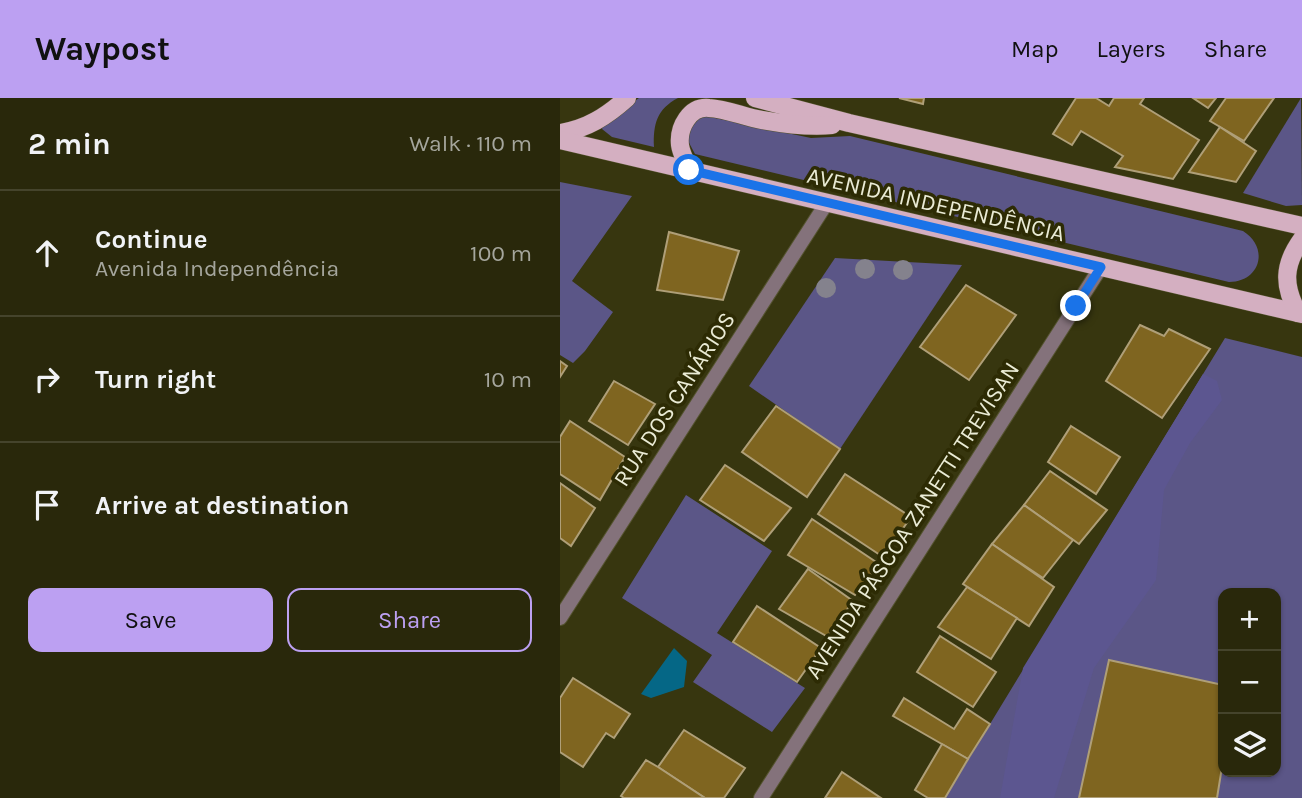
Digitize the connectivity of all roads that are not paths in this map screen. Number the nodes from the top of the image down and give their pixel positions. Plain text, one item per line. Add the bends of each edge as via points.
1 (627, 98) edge
2 (755, 98) edge
3 (849, 123) junction
4 (560, 133) edge
5 (560, 140) edge
6 (689, 170) junction
7 (826, 204) junction
8 (1302, 226) edge
9 (1302, 239) edge
10 (1101, 267) junction
11 (1300, 314) edge
12 (560, 618) edge
13 (761, 798) edge

1 - 4 main road via 581,130
2 - 3 main road
3 - 6 main road via 796,124 700,108 691,113 680,136
3 - 8 main road
5 - 6 main road, AVENIDA INDEPENDÊNCIA
6 - 7 main road, AVENIDA INDEPENDÊNCIA
7 - 10 main road, AVENIDA INDEPENDÊNCIA
7 - 12 street, RUA DOS CANÁRIOS
9 - 11 main road via 1287,265 1288,294
10 - 11 main road, AVENIDA INDEPENDÊNCIA
10 - 13 street, AVENIDA PÁSCOA ZANETTI TREVISAN

